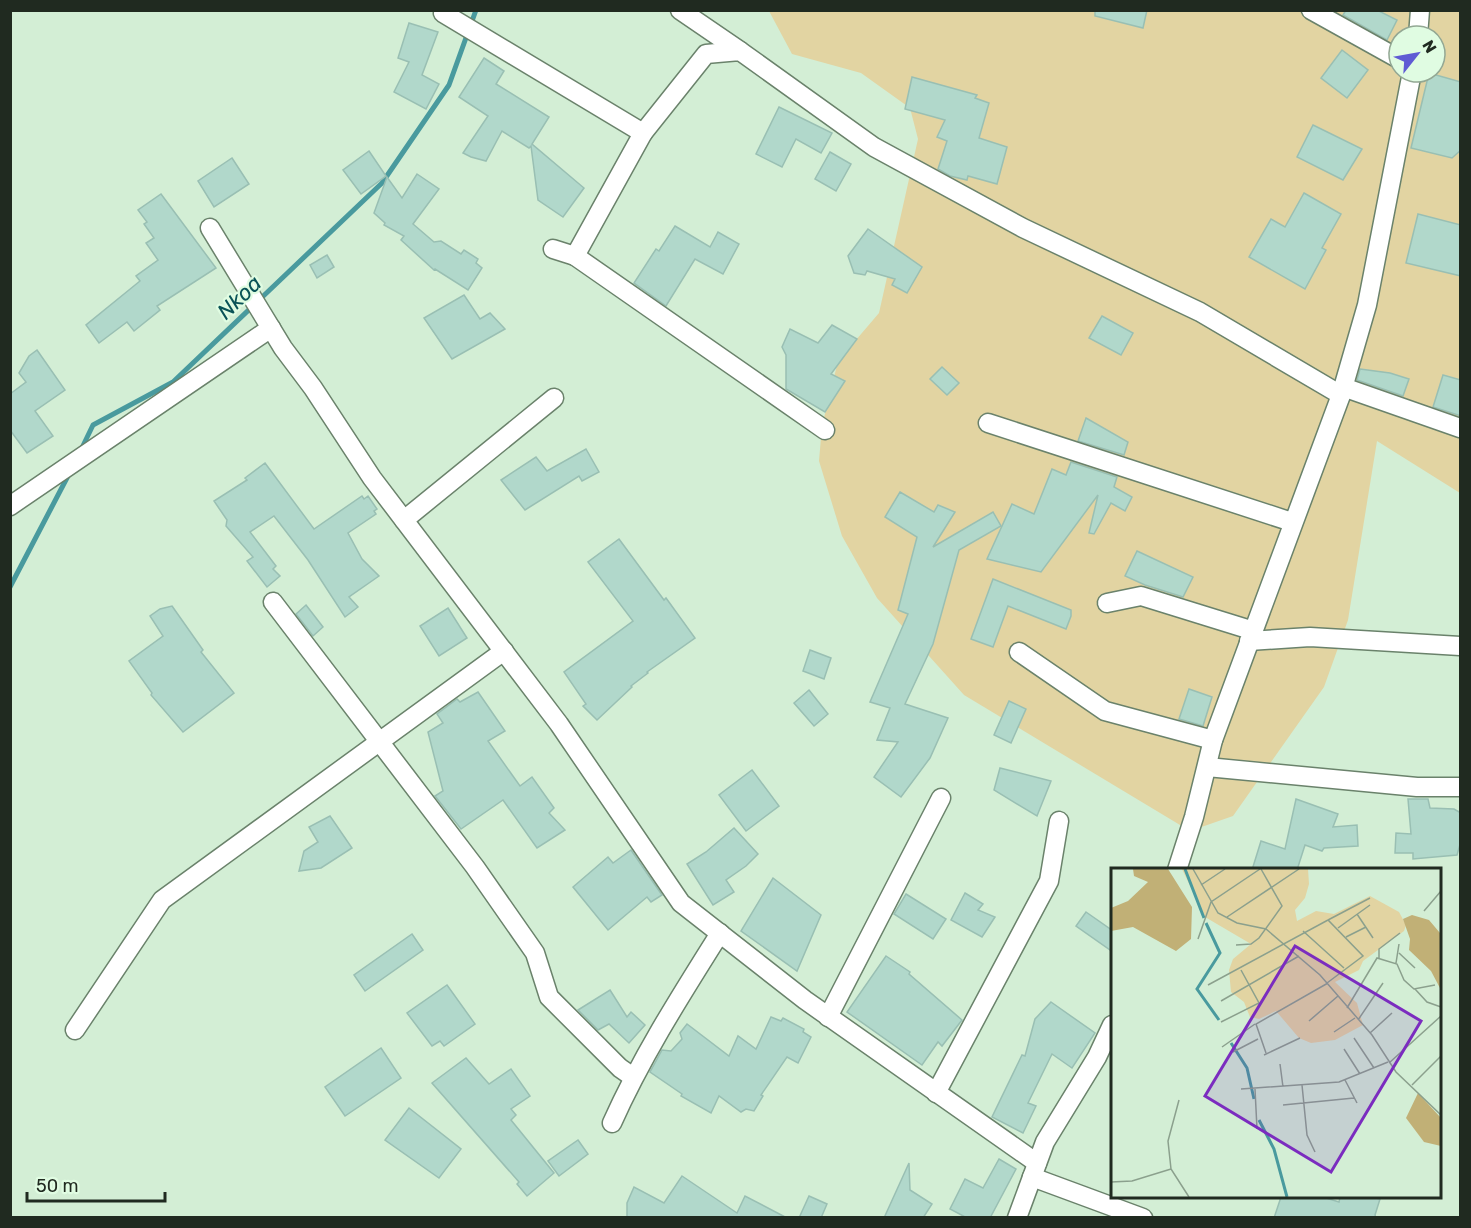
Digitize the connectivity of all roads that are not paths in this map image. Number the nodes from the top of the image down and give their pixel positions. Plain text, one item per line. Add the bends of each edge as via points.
1 (680, 10) edge
2 (1311, 10) edge
3 (442, 13) dead end
4 (740, 51) junction
5 (1387, 52) edge
6 (1410, 84) edge
7 (643, 133) junction
8 (210, 228) dead end
9 (553, 249) dead end
10 (575, 256) junction
11 (271, 328) junction
12 (1342, 391) junction
13 (554, 398) dead end
14 (988, 423) dead end
15 (1461, 428) edge
16 (825, 430) dead end
17 (10, 506) edge
18 (404, 520) junction
19 (1293, 522) junction
20 (273, 602) dead end
21 (1107, 603) dead end
22 (1252, 636) junction
23 (1461, 646) edge
24 (504, 651) junction
25 (1019, 652) dead end
26 (1213, 740) junction
27 (380, 741) junction
28 (1207, 767) junction
29 (1461, 787) edge
30 (940, 798) dead end
31 (1059, 821) dead end
32 (1179, 868) edge
33 (720, 933) junction
34 (828, 1017) junction
35 (1111, 1029) edge
36 (75, 1030) dead end
37 (633, 1077) junction
38 (936, 1094) junction
39 (612, 1123) dead end
40 (1034, 1170) junction
41 (1017, 1218) edge
42 (1143, 1218) edge

1 - 4 street
2 - 5 street
3 - 7 street
4 - 7 street via 705,54
4 - 12 street via 874,147 1023,228 1200,312
6 - 12 street via 1367,305
7 - 10 street
8 - 11 street
9 - 10 street
10 - 16 street
11 - 17 street
11 - 18 street
12 - 15 street
12 - 19 street
13 - 18 street
14 - 19 street
18 - 24 street
19 - 22 street
20 - 27 street
21 - 22 street via 1141,596
22 - 23 street
22 - 26 street
24 - 27 street
24 - 33 street via 559,724 681,903
25 - 26 street via 1105,711
26 - 28 street
27 - 36 street via 162,900
27 - 37 street via 536,952 549,997
28 - 29 street via 1417,787
28 - 32 street
30 - 34 street
31 - 38 street via 1049,881
33 - 34 street
33 - 37 street
34 - 38 street
35 - 40 street via 1045,1142
37 - 39 street
38 - 40 street
40 - 41 street
40 - 42 street

